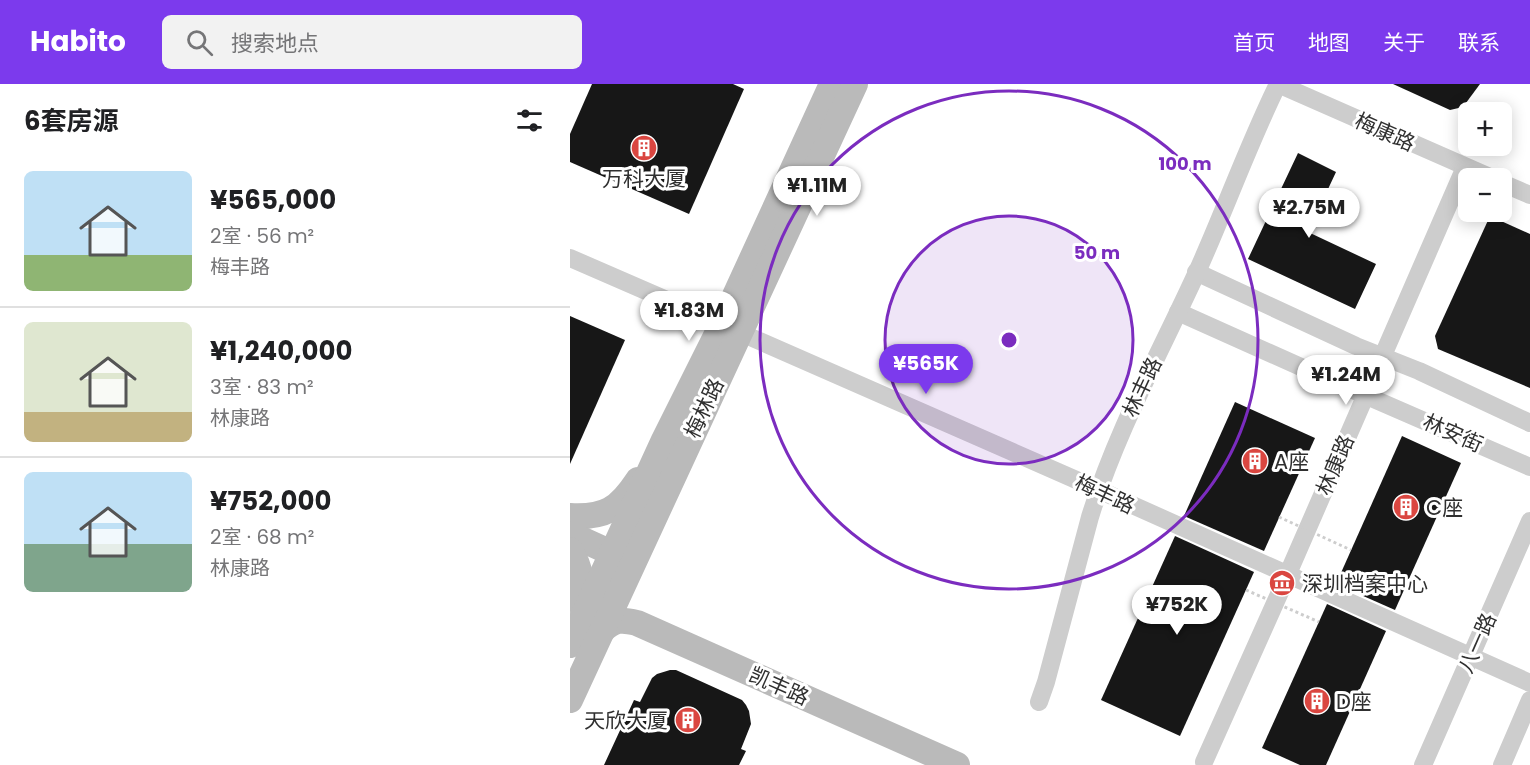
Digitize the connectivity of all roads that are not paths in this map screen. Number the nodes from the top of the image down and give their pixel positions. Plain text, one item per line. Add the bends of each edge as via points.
1 (832, 84) edge
2 (855, 84) edge
3 (1278, 84) edge
4 (1465, 167) joint
5 (1512, 187) edge
6 (1530, 195) edge
7 (570, 258) edge
8 (1196, 272) junction
9 (1178, 312) junction
10 (730, 328) junction
11 (1382, 357) junction
12 (1366, 395) junction
13 (1530, 423) edge
14 (664, 440) junction
15 (1530, 467) edge
16 (1098, 490) junction
17 (570, 516) edge
18 (1530, 520) edge
19 (570, 534) edge
20 (570, 550) edge
21 (626, 551) junction
22 (1287, 575) junction
23 (592, 624) junction
24 (570, 645) edge
25 (1470, 657) junction
26 (1530, 683) edge
27 (570, 700) edge
28 (1530, 700) edge
29 (1040, 702) dead end
30 (1204, 762) dead end
31 (957, 765) edge
32 (1423, 765) edge
33 (1502, 765) edge

1 - 10 main road, 梅林路
2 - 10 main road, 梅林路
3 - 4 street, 梅康路
3 - 8 street, 林丰路
4 - 11 street, 林康路
5 - 6 street
7 - 10 street, 梅丰路
8 - 9 street, 林丰路
8 - 11 street, 林安街
9 - 12 street, 林安街
9 - 16 street, 林丰路
10 - 14 main road, 梅林路
10 - 16 street, 梅丰路
10 - 21 main road, 梅林路
11 - 12 street, 林康路
11 - 13 street, 林安街
12 - 15 street, 林安街
12 - 22 street, 林康路
14 - 17 main road via 628,494 610,510 598,515
14 - 21 main road, 梅林路
16 - 22 street, 梅丰路
16 - 29 street, 林丰路
17 - 21 main road
18 - 25 street, 八一路
19 - 21 main road
20 - 23 main road via 579,568
21 - 23 main road, 梅林路
22 - 25 street, 梅丰路
22 - 30 street, 林康路
23 - 24 main road, 梅林路
23 - 27 main road, 梅林路
23 - 31 main road, 凯丰路 via 637,623
25 - 26 street, 梅丰路
25 - 32 street, 八一路
28 - 33 street

